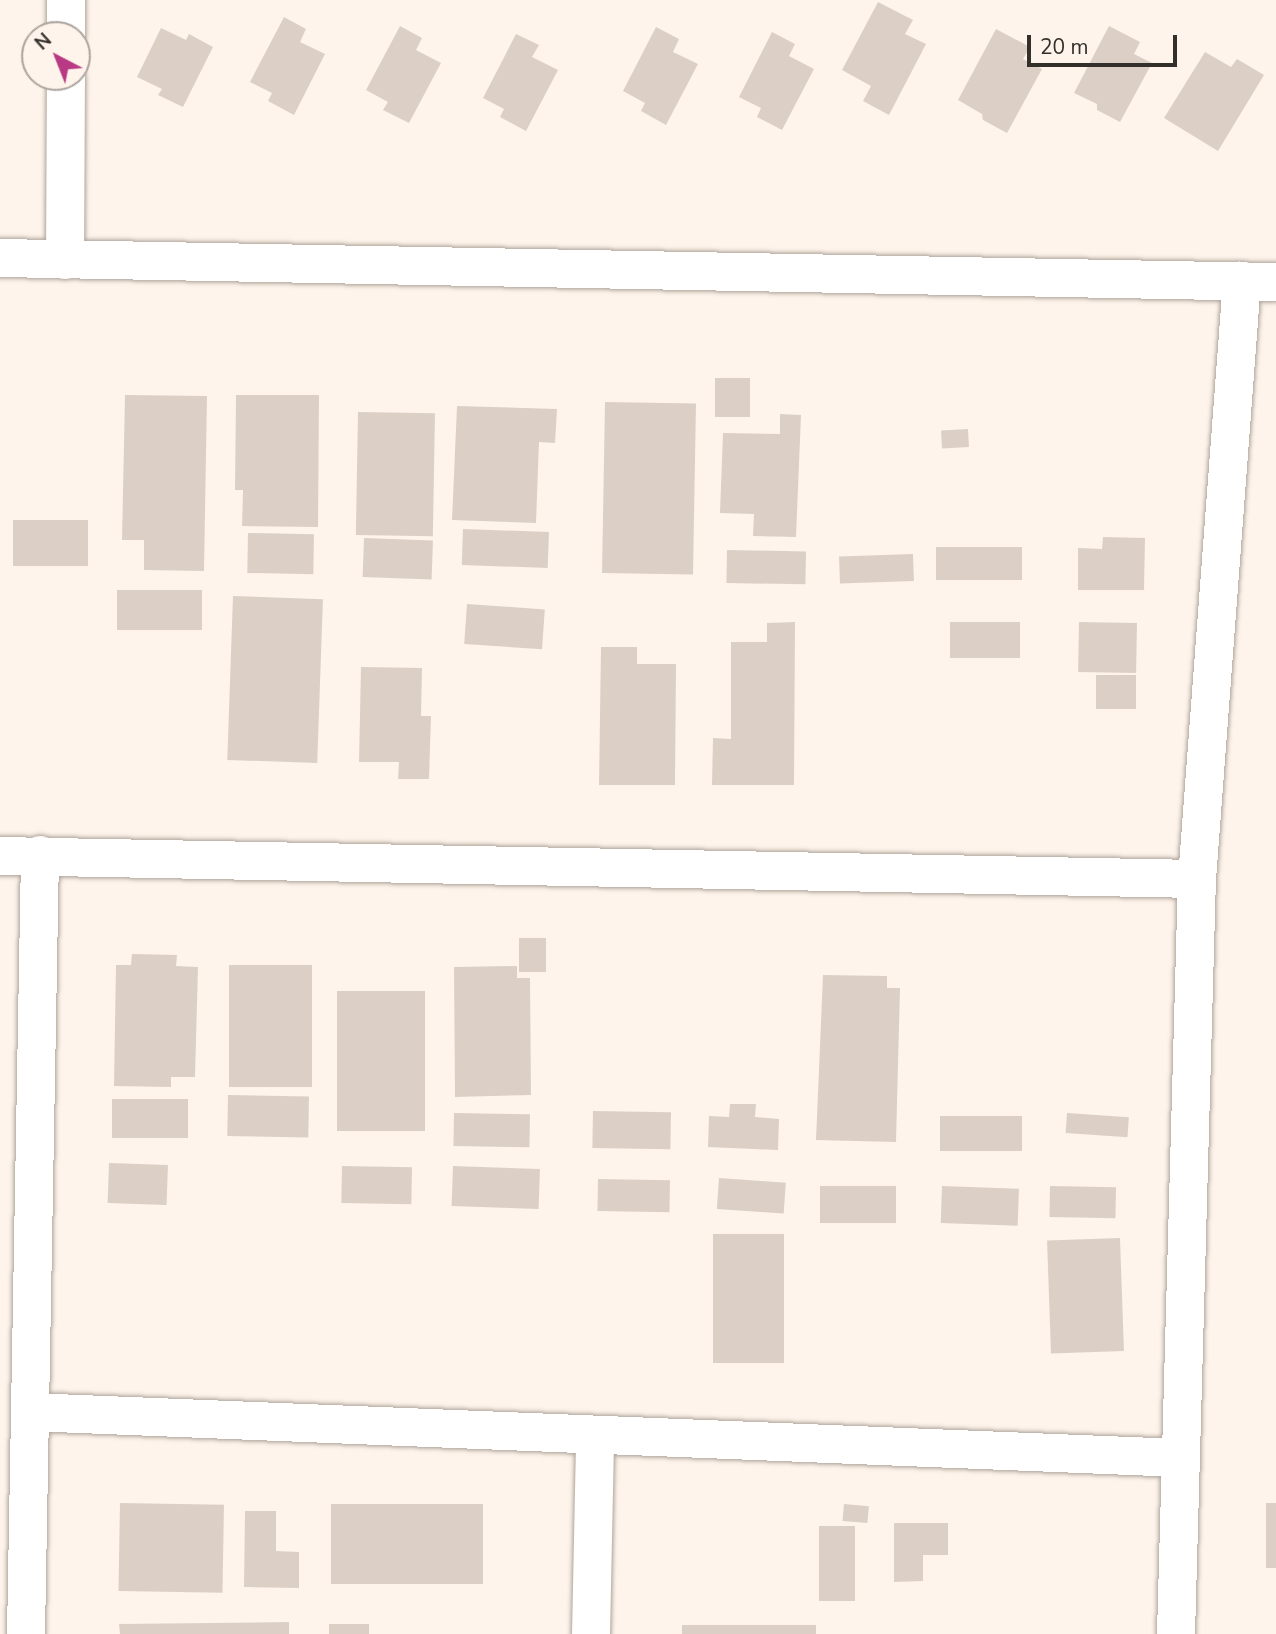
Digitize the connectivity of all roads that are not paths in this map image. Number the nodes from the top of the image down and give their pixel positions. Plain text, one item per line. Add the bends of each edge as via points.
1 (66, 0) edge
2 (66, 21) edge
3 (66, 91) edge
4 (0, 258) edge
5 (65, 260) junction
6 (1259, 281) edge
7 (40, 855) junction
8 (0, 856) edge
9 (1197, 879) junction
10 (30, 1412) junction
11 (595, 1436) junction
12 (1181, 1458) junction
13 (26, 1634) edge
14 (591, 1634) edge
15 (1176, 1634) edge

1 - 2 street
3 - 5 street
4 - 5 street
5 - 6 street
6 - 9 street
7 - 8 street
7 - 9 street
7 - 10 street
9 - 12 street
10 - 11 street
10 - 13 street
11 - 12 street
11 - 14 street
12 - 15 street

